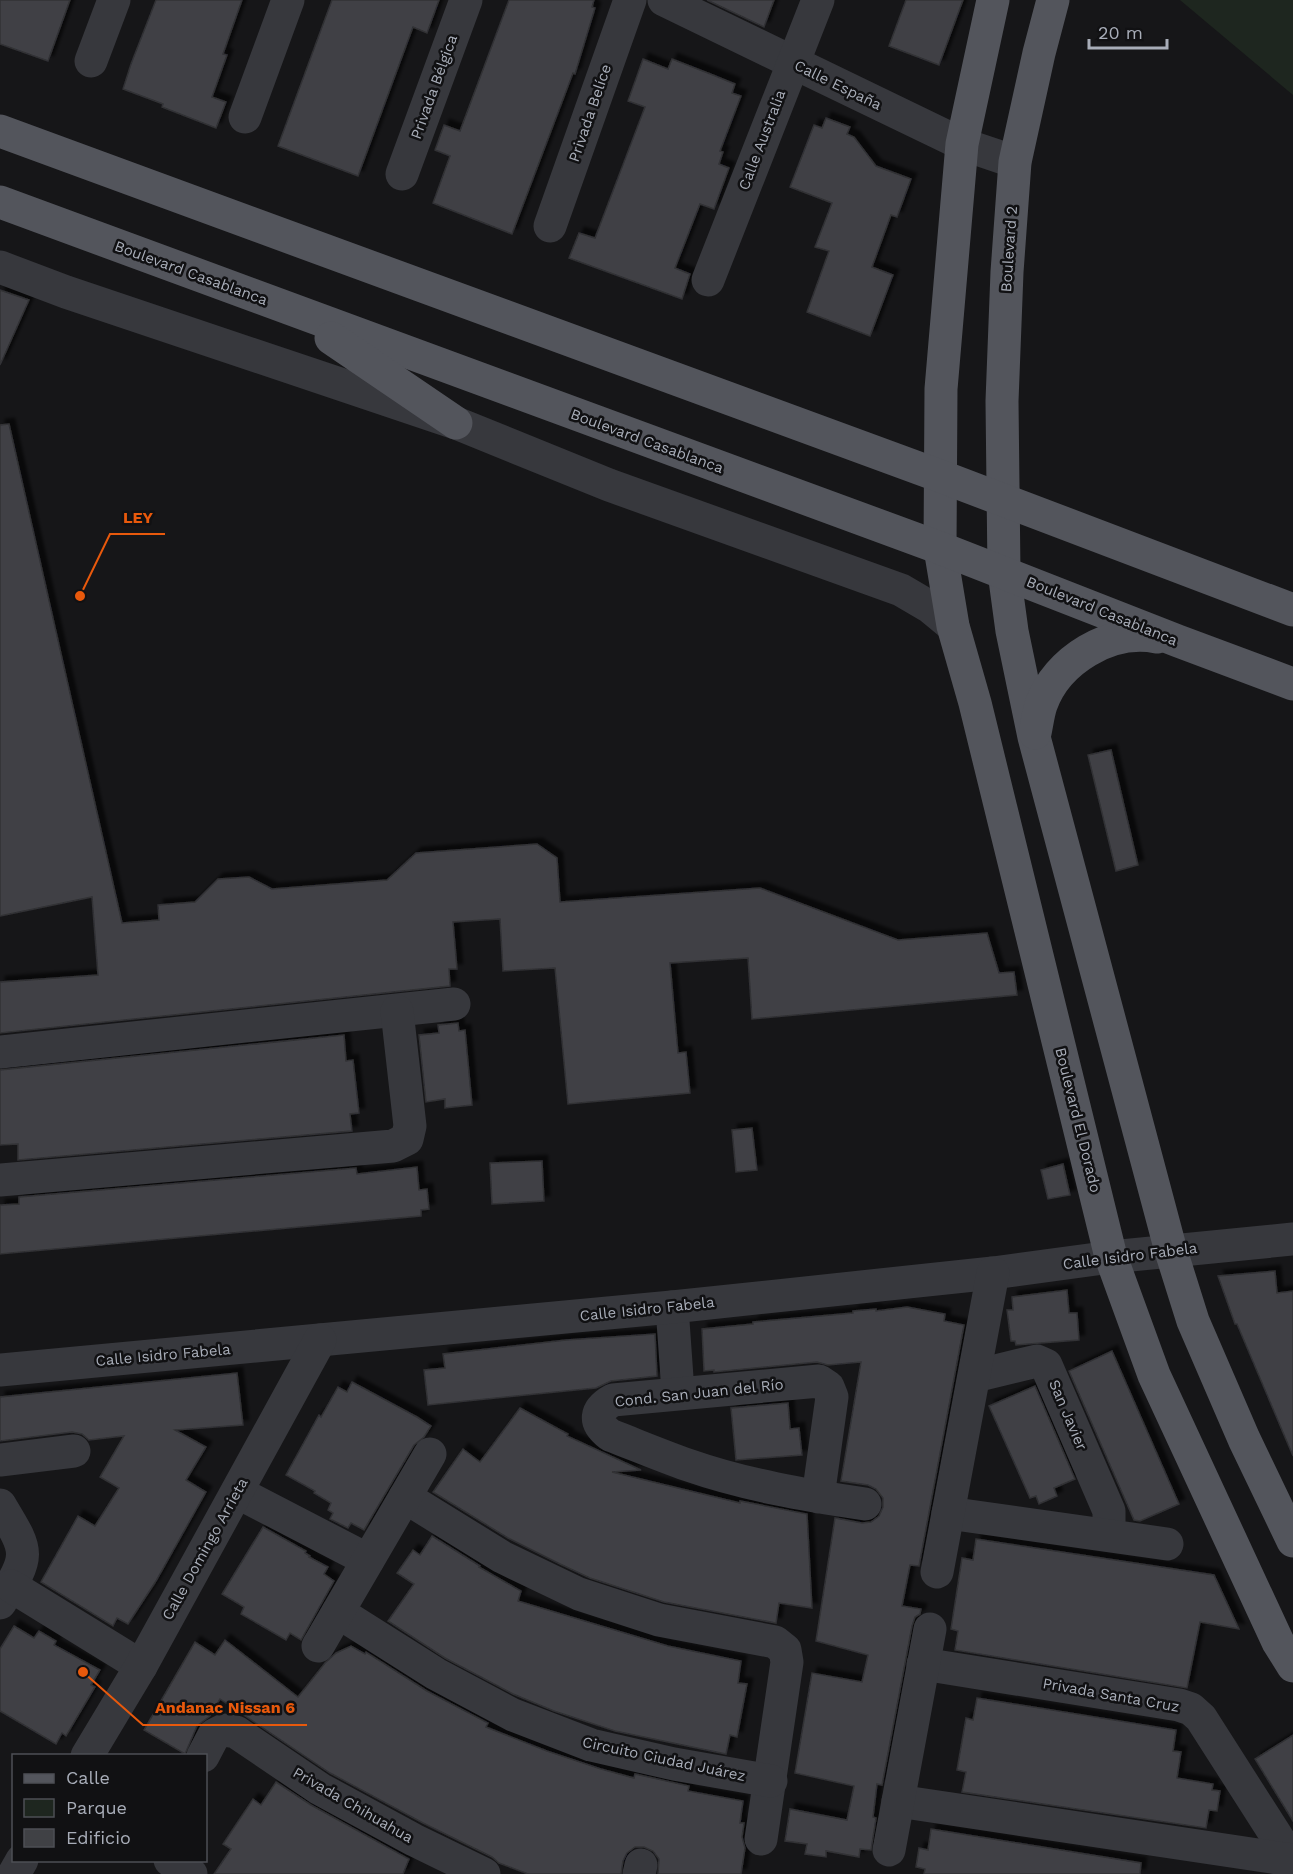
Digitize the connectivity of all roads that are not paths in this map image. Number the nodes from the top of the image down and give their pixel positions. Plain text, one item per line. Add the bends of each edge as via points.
1 (114, 0) edge
2 (288, 0) edge
3 (465, 0) edge
4 (630, 0) edge
5 (664, 0) edge
6 (818, 0) edge
7 (993, 0) edge
8 (1053, 0) edge
9 (92, 61) dead end
10 (792, 63) junction
11 (245, 117) dead end
12 (0, 130) edge
13 (962, 144) junction
14 (1015, 162) junction
15 (402, 174) dead end
16 (0, 202) edge
17 (550, 226) dead end
18 (0, 267) edge
19 (708, 280) dead end
20 (292, 311) junction
21 (456, 423) junction
22 (939, 476) junction
23 (1003, 502) junction
24 (940, 548) junction
25 (1004, 572) junction
26 (1293, 610) edge
27 (953, 626) junction
28 (1178, 641) junction
29 (1293, 684) edge
30 (1034, 737) junction
31 (454, 1005) dead end
32 (397, 1011) junction
33 (0, 1052) edge
34 (0, 1180) edge
35 (1293, 1239) edge
36 (1171, 1251) junction
37 (1111, 1257) junction
38 (993, 1273) junction
39 (672, 1306) junction
40 (320, 1340) junction
41 (0, 1370) edge
42 (975, 1376) junction
43 (678, 1392) junction
44 (74, 1451) dead end
45 (430, 1454) dead end
46 (0, 1460) edge
47 (237, 1492) junction
48 (405, 1497) junction
49 (818, 1497) junction
50 (0, 1504) edge
51 (865, 1504) dead end
52 (948, 1513) junction
53 (1105, 1534) junction
54 (1293, 1541) edge
55 (1167, 1544) dead end
56 (369, 1560) junction
57 (937, 1572) dead end
58 (5, 1595) edge
59 (338, 1612) junction
60 (930, 1629) dead end
61 (318, 1647) dead end
62 (923, 1664) junction
63 (141, 1666) junction
64 (1293, 1666) edge
65 (93, 1754) edge
66 (204, 1754) edge
67 (771, 1781) junction
68 (898, 1801) junction
69 (762, 1839) dead end
70 (889, 1850) dead end
71 (1292, 1861) edge
72 (173, 1862) edge
73 (191, 1874) edge
74 (484, 1874) edge

1 - 9 street
2 - 11 street
3 - 15 street, Privada Bélgica
4 - 17 street, Privada Belíce
5 - 10 street, Calle España
6 - 10 street, Calle Australia
7 - 13 main road
8 - 14 main road, Boulevard 2
10 - 13 street, Calle España
10 - 19 street, Calle Australia
12 - 22 main road
13 - 14 street, Calle España
13 - 22 main road via 941,389
14 - 23 main road, Boulevard 2 via 1003,378
16 - 20 main road, Boulevard Casablanca
18 - 21 street
20 - 21 main road
20 - 24 main road, Boulevard Casablanca
21 - 27 street via 609,485 902,590
22 - 23 main road
22 - 24 main road, Boulevard El Dorado
23 - 25 main road, Boulevard 2
23 - 26 main road
24 - 25 main road, Boulevard Casablanca
24 - 27 main road, Boulevard El Dorado
25 - 28 main road, Boulevard Casablanca
25 - 30 main road
27 - 37 main road, Boulevard El Dorado
28 - 29 main road, Boulevard Casablanca
28 - 30 main road via 1134,636 1112,639 1082,653 1057,676 1041,705
30 - 36 main road
31 - 32 street
32 - 33 street
32 - 34 street via 410,1126 406,1139 393,1146
35 - 36 street, Calle Isidro Fabela
36 - 37 street, Calle Isidro Fabela
36 - 54 main road via 1192,1321
37 - 38 street, Calle Isidro Fabela
37 - 64 main road, Boulevard El Dorado via 1154,1375 1278,1642
38 - 39 street, Calle Isidro Fabela
38 - 42 street
39 - 40 street, Calle Isidro Fabela
39 - 43 street
40 - 41 street, Calle Isidro Fabela
40 - 47 street, Calle Domingo Arrieta
42 - 52 street
42 - 53 street, San Javier via 1037,1361 1046,1365 1109,1510
43 - 49 street, Cond. San Juan del Río via 819,1381 828,1387 832,1397
43 - 49 street, Cond. San Juan del Río via 613,1400 602,1406 597,1417 601,1428 689,1466
44 - 46 street
45 - 48 street
47 - 56 street
47 - 63 street, Calle Domingo Arrieta
48 - 56 street
48 - 67 street via 502,1557 579,1594 659,1620 775,1642 785,1650 787,1662
49 - 51 street, Cond. San Juan del Río
50 - 58 street via 21,1540 24,1554
52 - 53 street
52 - 57 street
53 - 55 street
56 - 59 street
58 - 63 street
59 - 61 street
59 - 67 street, Circuito Ciudad Juárez via 436,1674 513,1715 591,1745
60 - 62 street
62 - 68 street
62 - 71 street, Privada Santa Cruz via 1191,1709 1201,1718
63 - 65 street, Calle Domingo Arrieta
66 - 74 street, Privada Chihuahua via 214,1735 224,1730 236,1732 320,1790
67 - 69 street
68 - 70 street
68 - 71 street, Privada Santa Cruz
72 - 73 street

